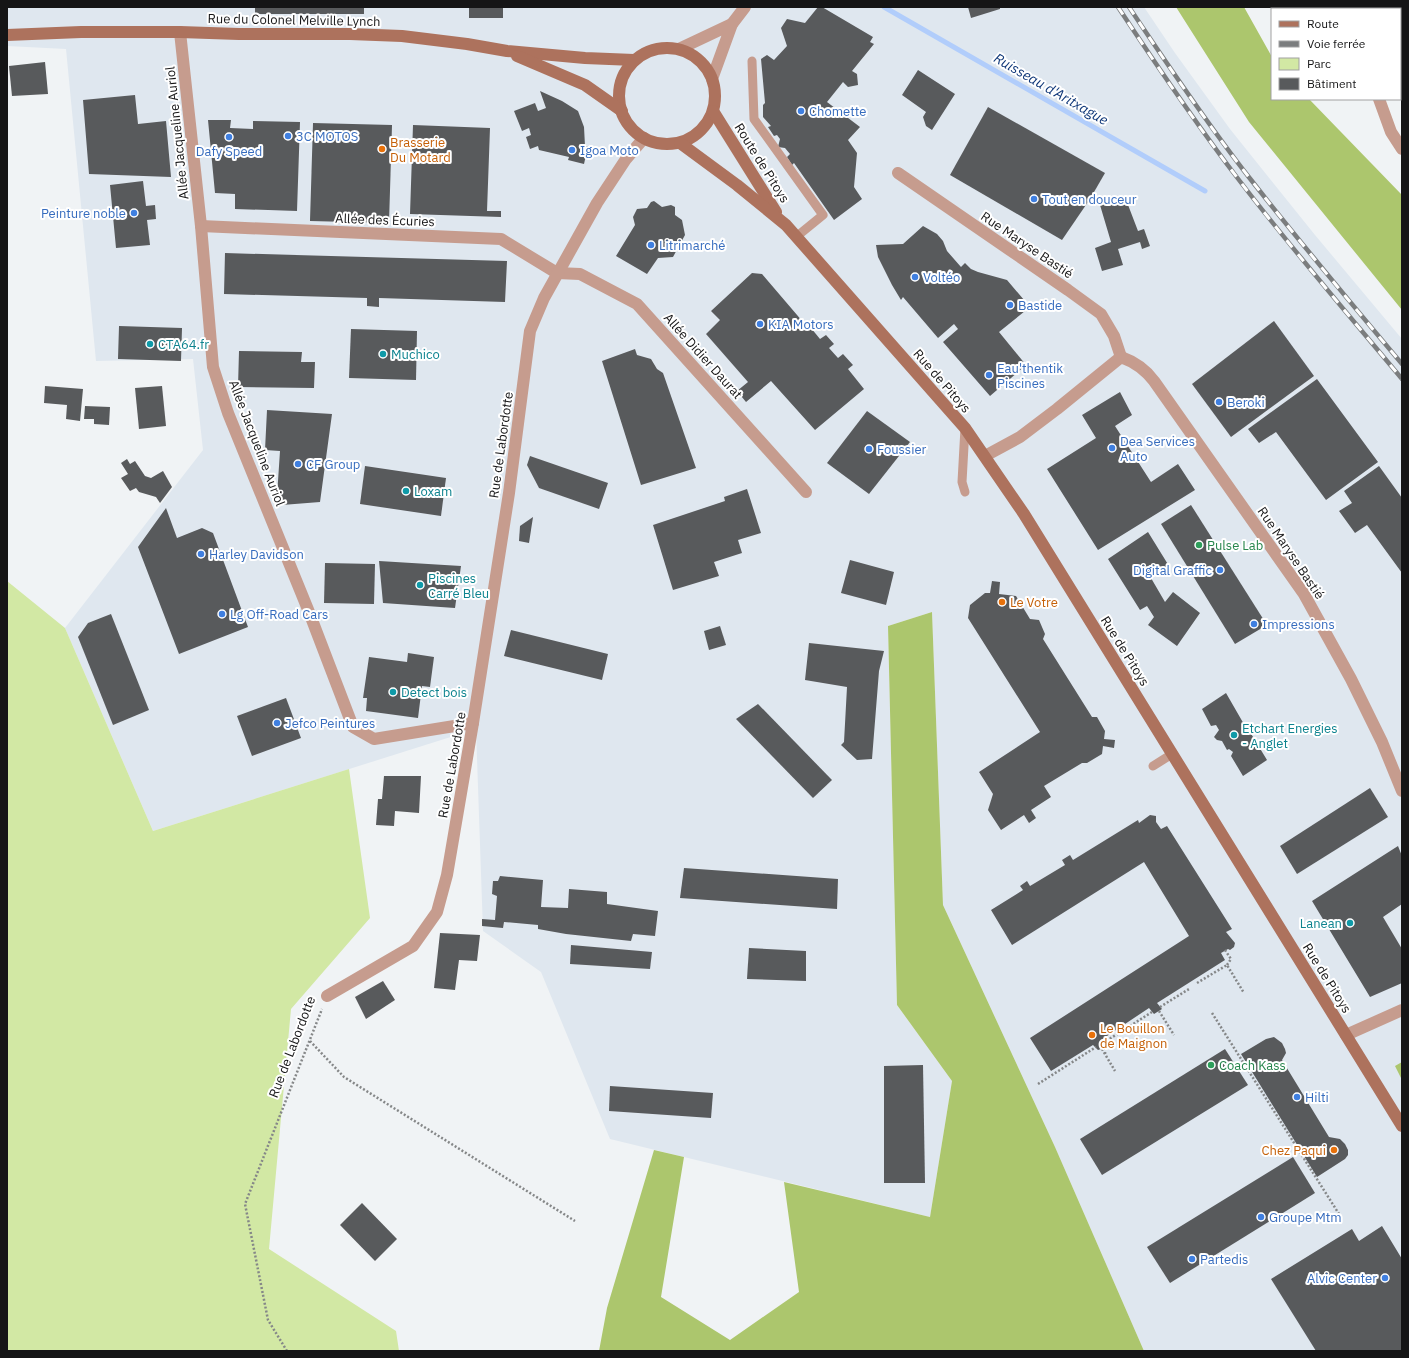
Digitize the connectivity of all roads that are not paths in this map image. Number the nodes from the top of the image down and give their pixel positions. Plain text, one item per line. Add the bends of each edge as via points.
1 (745, 7) edge
2 (732, 24) junction
3 (180, 32) junction
4 (7, 35) edge
5 (679, 49) junction
6 (507, 51) junction
7 (634, 60) junction
8 (752, 61) dead end
9 (712, 79) junction
10 (1379, 100) edge
11 (713, 111) junction
12 (622, 112) junction
13 (644, 138) junction
14 (680, 143) junction
15 (1402, 149) edge
16 (898, 173) dead end
17 (782, 221) junction
18 (201, 226) junction
19 (796, 237) junction
20 (557, 273) junction
21 (1121, 357) junction
22 (965, 428) junction
23 (985, 456) junction
24 (806, 492) dead end
25 (965, 492) dead end
26 (473, 724) junction
27 (1172, 754) junction
28 (1153, 766) dead end
29 (1402, 791) edge
30 (327, 996) road end
31 (1402, 1010) edge
32 (1346, 1035) junction
33 (1402, 1126) edge

1 - 2 street
2 - 5 street
2 - 9 street
3 - 4 street, Rue du Colonel Melville Lynch
3 - 6 street, Rue du Colonel Melville Lynch via 402,36
3 - 18 street, Allée Jacqueline Auriol
5 - 7 street via 656,49
5 - 9 street via 694,55 705,66
6 - 7 street, Rue du Colonel Melville Lynch
6 - 12 street, Rue du Colonel Melville Lynch via 585,85
7 - 12 street via 620,84
8 - 19 lane via 754,119 823,215
9 - 11 street via 716,95
10 - 15 street via 1391,132
11 - 14 street via 705,125 694,136
11 - 17 street, Route de Pitoys
12 - 13 street via 630,127
13 - 14 street via 662,144
13 - 20 street, Rue de Labordotte via 608,185
14 - 17 street, Route de Pitoys
16 - 21 street, Rue Maryse Bastié via 1101,314 1114,336
17 - 19 street, Rue de Pitoys
18 - 20 street, Allée des Écuries via 501,239
18 - 26 street, Allée Jacqueline Auriol via 213,367 228,413 353,727 374,739
19 - 22 street, Rue de Pitoys
20 - 24 street, Allée Didier Daurat via 580,274 637,304
20 - 26 street, Rue de Labordotte via 530,331 508,501
21 - 23 street via 1020,437
21 - 29 street, Rue Maryse Bastié via 1135,362 1149,374 1304,594 1351,679 1382,742
22 - 23 street, Rue de Pitoys
22 - 25 lane via 962,482
23 - 27 street, Rue de Pitoys via 1024,514
26 - 30 street, Rue de Labordotte via 447,875 437,912 413,946
27 - 28 lane
27 - 32 street, Rue de Pitoys
31 - 32 street
32 - 33 street, Rue de Pitoys

